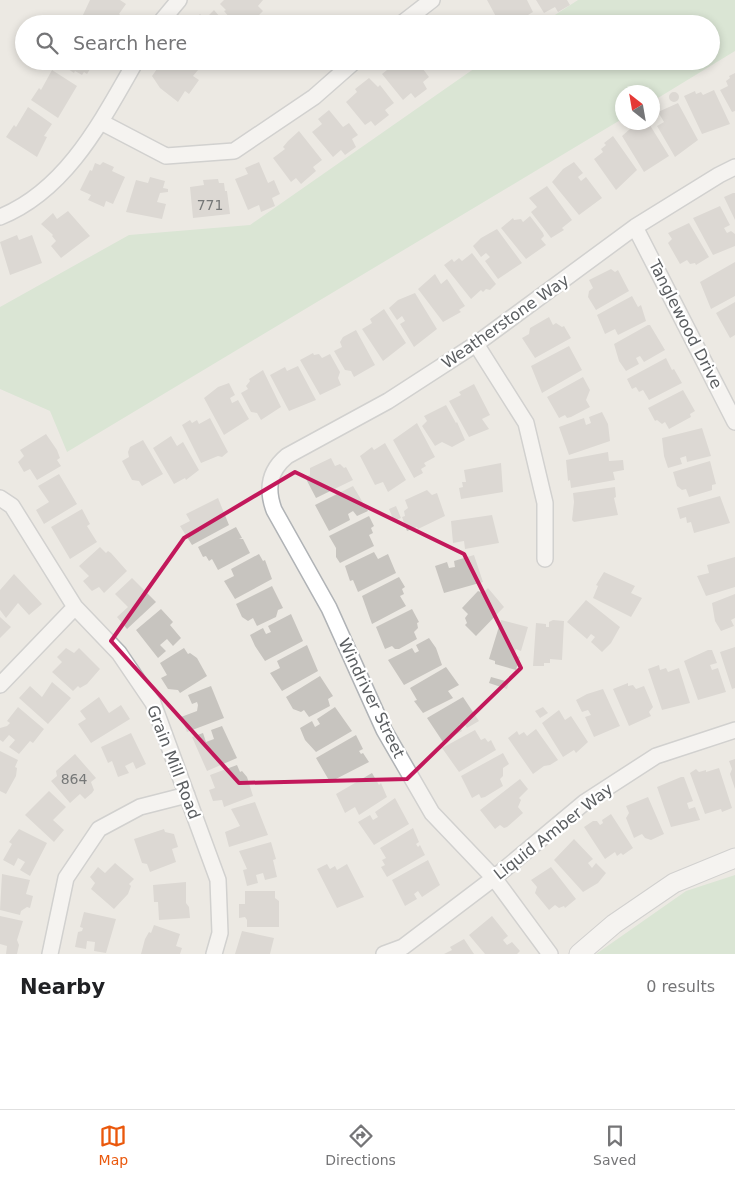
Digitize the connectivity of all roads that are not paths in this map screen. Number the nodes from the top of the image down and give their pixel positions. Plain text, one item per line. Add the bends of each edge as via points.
1 (179, 0) edge
2 (432, 0) edge
3 (166, 15) edge
4 (413, 15) edge
5 (131, 70) edge
6 (345, 70) edge
7 (101, 122) junction
8 (735, 168) edge
9 (0, 218) edge
10 (635, 227) junction
11 (476, 344) junction
12 (735, 422) edge
13 (274, 469) joint
14 (0, 498) edge
15 (545, 559) dead end
16 (74, 607) junction
17 (0, 684) edge
18 (735, 730) edge
19 (187, 795) junction
20 (735, 858) edge
21 (494, 878) junction
22 (50, 954) edge
23 (214, 954) edge
24 (384, 954) edge
25 (550, 954) edge
26 (580, 954) edge

1 - 3 street
2 - 4 street
5 - 7 street
6 - 7 street via 314,97 234,151 166,156
7 - 9 street via 75,159 43,192
8 - 10 street, Weatherstone Way
10 - 11 street, Weatherstone Way
10 - 12 street, Tanglewood Drive
11 - 13 street, Weatherstone Way via 388,401 287,456
11 - 15 street via 526,423 545,503
13 - 21 street, Windriver Street via 269,494 274,510 329,608 384,730 432,814
14 - 16 street, Grain Mill Road via 12,506
16 - 17 street
16 - 19 street, Grain Mill Road via 119,653 153,703
18 - 21 street, Liquid Amber Way via 656,756 586,802
19 - 22 street via 140,806 99,829 66,878
19 - 23 street, Grain Mill Road via 218,880 220,933
20 - 26 street via 674,883 614,924
21 - 24 street, Liquid Amber Way via 403,947
21 - 25 street, Windriver Street

